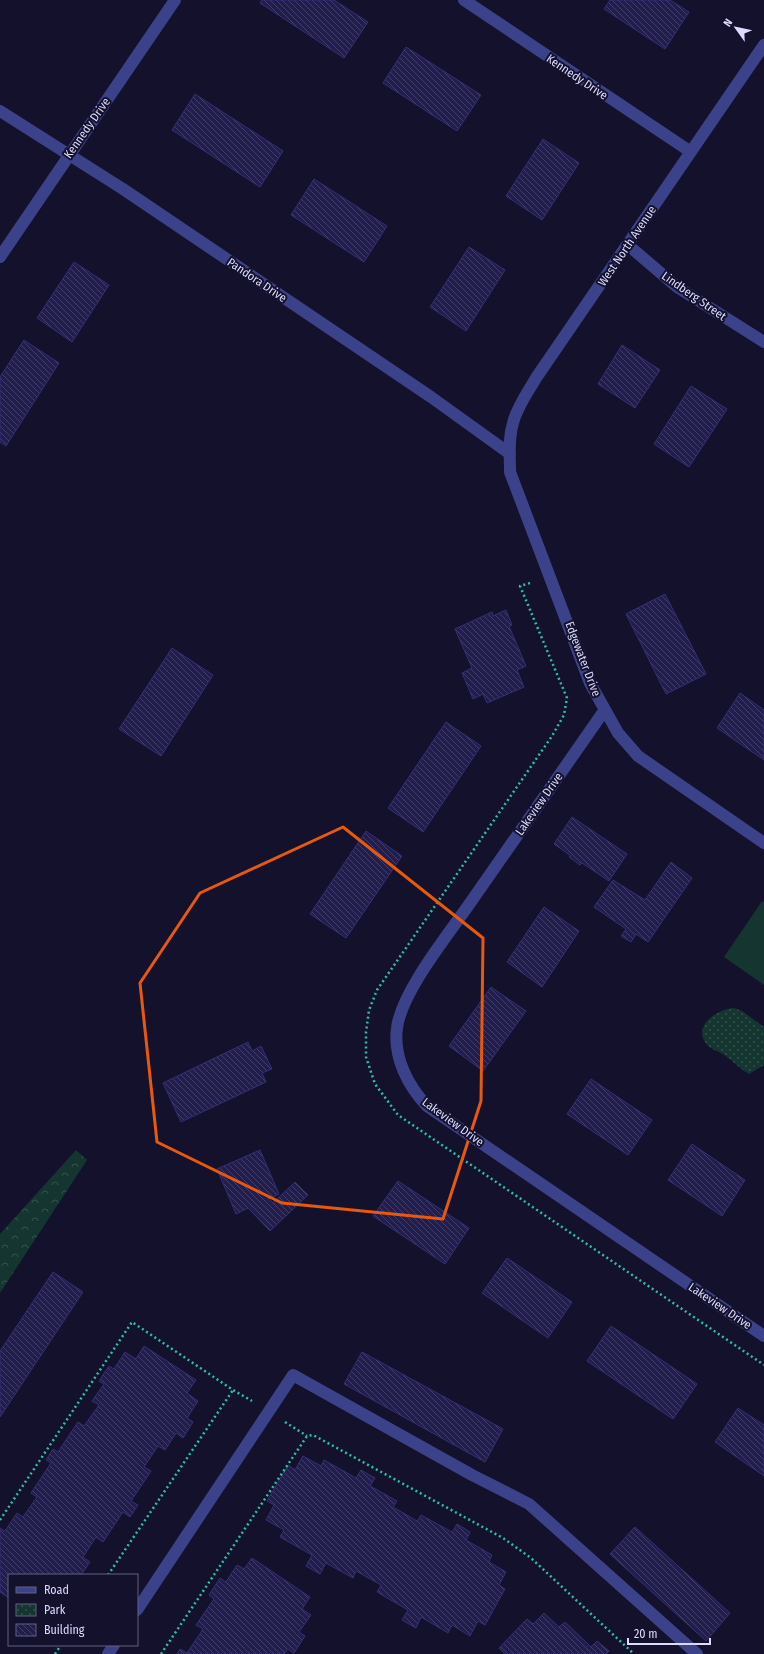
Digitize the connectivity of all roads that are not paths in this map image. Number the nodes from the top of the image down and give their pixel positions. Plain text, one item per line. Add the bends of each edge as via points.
1 (175, 0) edge
2 (464, 0) edge
3 (764, 45) edge
4 (0, 111) edge
5 (691, 152) junction
6 (69, 154) junction
7 (628, 245) junction
8 (0, 257) edge
9 (764, 342) edge
10 (510, 454) junction
11 (604, 711) junction
12 (764, 843) edge
13 (764, 1336) edge
14 (138, 1608) edge
15 (697, 1654) edge

1 - 6 street, Kennedy Drive
2 - 5 street, Kennedy Drive
3 - 5 street, West North Avenue
4 - 6 street, Pandora Drive
5 - 7 street, West North Avenue
6 - 8 street, Kennedy Drive
6 - 10 street, Pandora Drive via 424,393
7 - 9 street, Lindberg Street via 677,287
7 - 10 street, West North Avenue via 536,378 513,422
10 - 11 street, Edgewater Drive via 510,472 590,683
11 - 12 street, Edgewater Drive via 618,733 638,756
11 - 13 street, Lakeview Drive via 429,962 401,1009 395,1044 408,1081 427,1106
14 - 15 street via 293,1374 472,1476 529,1504

